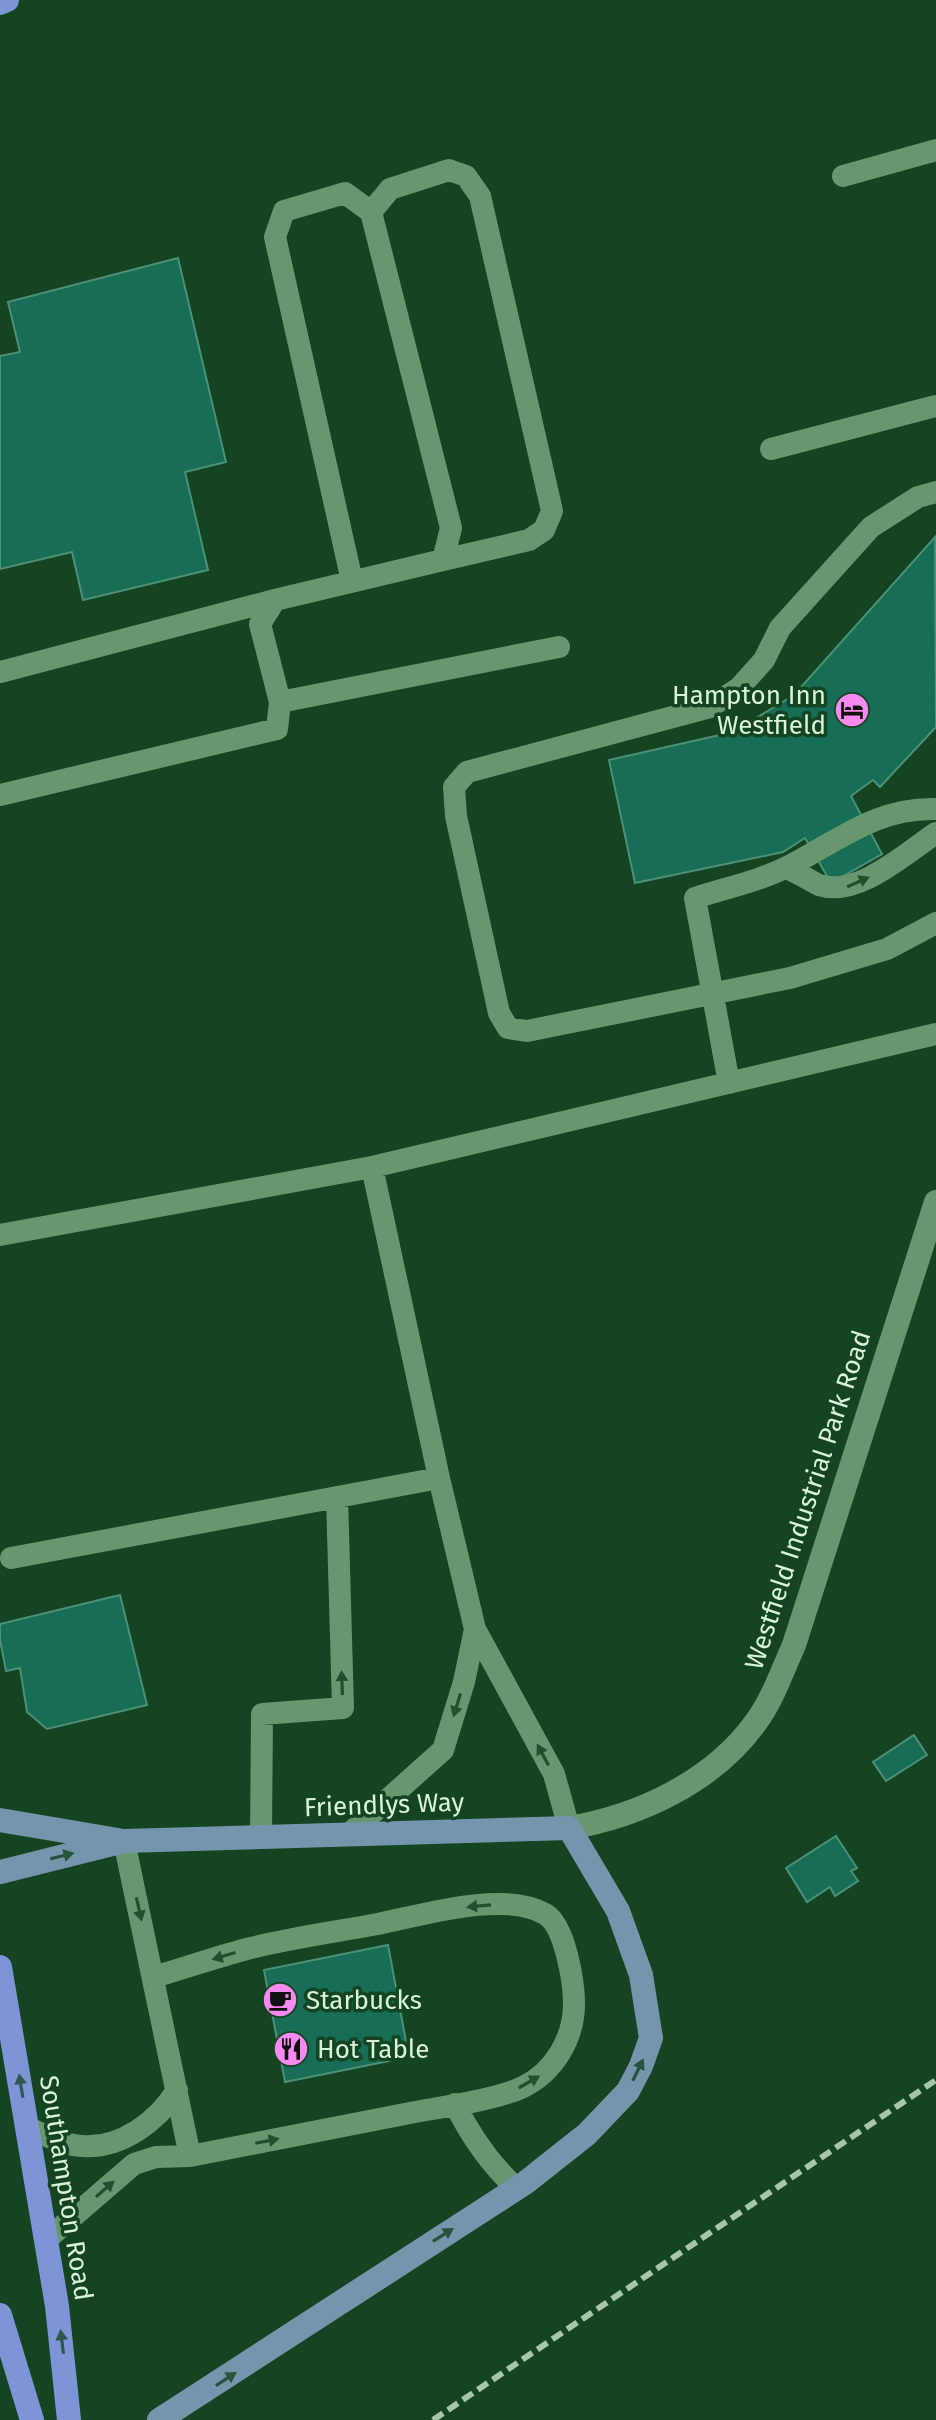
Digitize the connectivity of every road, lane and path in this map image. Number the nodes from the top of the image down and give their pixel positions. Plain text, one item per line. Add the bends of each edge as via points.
1 (7, 0) edge
2 (0, 3) edge
3 (936, 150) edge
4 (843, 176) dead end
5 (371, 212) junction
6 (936, 406) edge
7 (771, 449) dead end
8 (936, 492) edge
9 (443, 560) junction
10 (352, 581) junction
11 (275, 600) junction
12 (559, 647) dead end
13 (0, 672) edge
14 (280, 702) junction
15 (0, 795) edge
16 (936, 809) edge
17 (936, 833) edge
18 (785, 868) junction
19 (936, 923) edge
20 (711, 993) junction
21 (936, 1034) edge
22 (729, 1083) junction
23 (372, 1167) junction
24 (934, 1217) edge
25 (0, 1235) edge
26 (439, 1478) junction
27 (337, 1497) junction
28 (11, 1558) dead end
29 (475, 1629) junction
30 (643, 1807) joint
31 (0, 1820) edge
32 (569, 1828) junction
33 (349, 1834) junction
34 (261, 1837) junction
35 (124, 1841) junction
36 (0, 1872) edge
37 (0, 1967) edge
38 (154, 1977) junction
39 (177, 2090) junction
40 (455, 2104) junction
41 (28, 2128) junction
42 (190, 2156) junction
43 (516, 2188) junction
44 (46, 2240) junction
45 (0, 2315) edge
46 (32, 2420) edge
47 (69, 2420) edge
48 (159, 2420) edge

1 - 2 highway
3 - 4 lane
5 - 9 lane via 451,528
5 - 9 lane via 390,189 449,170 466,176 480,196 552,511 544,530 529,540
5 - 10 lane via 345,193 284,211 275,237
6 - 7 lane
8 - 20 lane via 918,497 871,527 780,628 764,660 739,688 710,707 467,772 454,787 499,1013 508,1028 527,1031
9 - 10 lane
10 - 11 lane
11 - 13 lane
11 - 14 lane via 260,624
12 - 14 lane
14 - 15 lane via 277,729
16 - 18 lane via 876,818
18 -> 17 lane via 819,885 845,888 866,880
18 - 20 lane via 695,898
19 - 20 lane via 887,949 790,978
20 - 22 lane
21 - 22 lane
22 - 23 lane
23 - 25 lane
23 - 26 lane
24 - 30 street, Westfield Industrial Park Road via 794,1645 771,1698 731,1750 692,1781
26 - 27 lane
26 - 29 lane
27 - 28 lane
34 -> 27 lane via 262,1714 343,1708
32 -> 29 lane via 554,1774
29 -> 33 lane via 443,1750
30 - 32 street, Friendlys Way
31 - 35 main road, Friendlys Way
32 - 33 main road, Friendlys Way
43 -> 32 main road via 567,2152 616,2106 651,2038 641,1975 618,1911
33 - 34 main road, Friendlys Way
34 - 35 main road, Friendlys Way
36 -> 35 main road, Friendlys Way
35 -> 38 lane
41 -> 37 highway, Southampton Road
38 - 39 lane
40 -> 38 lane via 522,2087 545,2072 568,2040 574,1991 564,1949 547,1915 529,1907 453,1909 248,1949
39 - 41 lane via 147,2123 117,2141 84,2147
39 - 42 lane
42 -> 40 lane
40 - 43 lane via 479,2148
41 - 44 highway, Southampton Road
44 -> 42 lane via 134,2164
48 -> 43 main road
47 -> 44 highway, Southampton Road
45 - 46 highway

